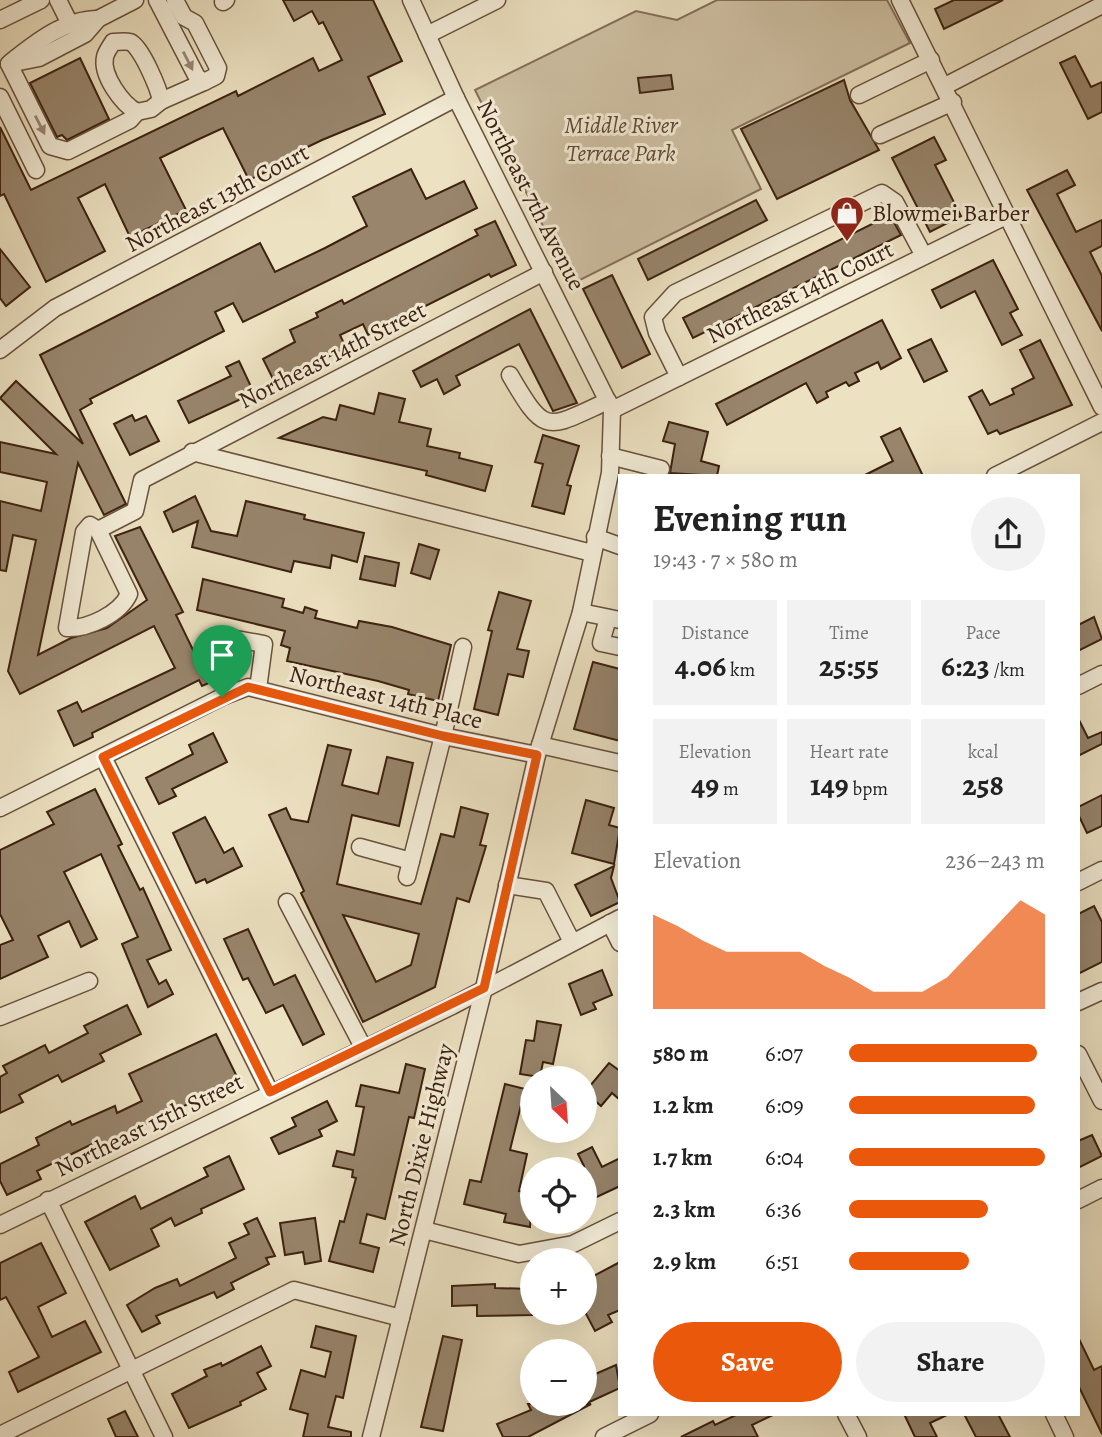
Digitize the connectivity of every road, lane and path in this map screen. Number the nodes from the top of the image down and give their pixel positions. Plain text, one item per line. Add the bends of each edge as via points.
1 (41, 0) edge
2 (58, 0) edge
3 (135, 0) edge
4 (157, 0) edge
5 (176, 0) edge
6 (411, 0) edge
7 (496, 0) edge
8 (900, 0) edge
9 (1102, 5) edge
10 (464, 7) edge
11 (100, 18) junction
12 (0, 20) edge
13 (177, 20) junction
14 (70, 24) junction
15 (427, 34) junction
16 (113, 42) junction
17 (931, 60) junction
18 (4, 66) edge
19 (204, 82) junction
20 (945, 86) junction
21 (859, 95) dead end
22 (456, 98) junction
23 (160, 101) junction
24 (953, 102) junction
25 (2, 105) edge
26 (136, 112) junction
27 (880, 135) dead end
28 (36, 170) dead end
29 (1008, 215) junction
30 (924, 256) junction
31 (544, 272) junction
32 (2, 348) edge
33 (510, 375) dead end
34 (679, 377) junction
35 (610, 405) junction
36 (1102, 407) edge
37 (1102, 422) edge
38 (192, 452) junction
39 (610, 456) junction
40 (661, 469) dead end
41 (999, 474) edge
42 (612, 501) edge
43 (98, 530) junction
44 (594, 545) junction
45 (618, 546) edge
46 (580, 612) junction
47 (614, 619) edge
48 (225, 636) dead end
49 (463, 647) dead end
50 (618, 647) edge
51 (1102, 674) edge
52 (1080, 685) edge
53 (258, 689) junction
54 (443, 736) junction
55 (538, 750) junction
56 (103, 757) junction
57 (618, 763) edge
58 (0, 808) edge
59 (360, 848) dead end
60 (411, 861) junction
61 (1102, 870) edge
62 (407, 877) dead end
63 (1080, 881) edge
64 (507, 886) junction
65 (287, 902) dead end
66 (615, 920) edge
67 (572, 942) junction
68 (89, 981) dead end
69 (484, 988) junction
70 (1102, 991) edge
71 (1080, 1002) edge
72 (0, 1017) edge
73 (363, 1048) junction
74 (1080, 1058) edge
75 (270, 1092) junction
76 (1102, 1101) edge
77 (1102, 1188) edge
78 (1080, 1199) edge
79 (48, 1200) junction
80 (618, 1222) edge
81 (0, 1225) edge
82 (424, 1230) junction
83 (401, 1318) junction
84 (130, 1370) junction
85 (646, 1416) edge
86 (847, 1416) edge
87 (1055, 1416) edge
88 (0, 1435) edge
89 (164, 1437) edge
90 (371, 1437) edge
91 (604, 1437) edge
92 (858, 1437) edge
93 (1065, 1437) edge

1 - 12 street
2 - 14 street
3 - 11 street
4 - 13 street
5 - 13 street
6 - 15 street, Northeast 7th Avenue
7 - 10 street
8 - 17 street
9 - 20 street
10 - 15 street
11 - 14 street
11 - 16 street
11 - 18 street via 85,34 39,58
13 -> 19 street via 197,77
13 - 19 street via 195,23 218,68 216,76
14 - 18 street via 38,40
15 - 22 street, Northeast 7th Avenue
16 - 23 street via 135,46 159,89
16 - 26 street via 104,66 125,105
17 - 20 street
17 - 21 street
18 -> 26 street via 50,146 58,151 68,152 130,120
19 - 23 street
20 - 24 street
22 - 31 street, Northeast 7th Avenue
22 - 32 street, Northeast 13th Court via 55,308
23 - 26 street via 151,109
24 - 27 street
24 - 29 street
25 - 28 street
29 - 30 street, Northeast 14th Court
29 - 36 street
30 - 34 street, Northeast 14th Court
30 - 34 street via 895,202 882,193 675,293 653,317
31 - 35 street, Northeast 7th Avenue
31 - 38 street, Northeast 14th Street
33 - 35 street, Northeast 14th Court via 532,413 546,422 561,422
34 - 35 street, Northeast 14th Court
35 - 39 street, North Dixie Highway
37 - 41 street
38 - 43 street, Northeast 14th Street via 142,480 135,511
38 - 44 street
39 - 40 street
39 - 42 street, North Dixie Highway
42 - 44 street, North Dixie Highway
43 - 43 street via 90,525 85,532 67,628 82,629 124,605 129,594
44 - 45 street
44 - 46 street, North Dixie Highway
46 - 47 street
46 - 55 street, North Dixie Highway
47 - 50 street via 601,643
48 - 53 street via 264,644
49 - 54 street
51 - 52 street
53 - 54 street, Northeast 14th Place
53 - 56 street, Northeast 14th Place via 248,687 222,697
54 - 55 street, Northeast 14th Place
54 - 60 street
55 - 57 street, Northeast 14th Place
55 - 64 street, North Dixie Highway
56 - 58 street, Northeast 14th Place
56 - 75 street
59 - 60 street
60 - 62 street
61 - 63 street
64 - 67 street via 546,891
64 - 69 street, North Dixie Highway
65 - 73 street
66 - 67 street, Northeast 15th Street
67 - 69 street, Northeast 15th Street
68 - 72 street
69 - 73 street, Northeast 15th Street
69 - 82 street, North Dixie Highway
70 - 71 street
73 - 75 street, Northeast 15th Street
74 - 76 street
75 - 79 street, Northeast 15th Street
77 - 78 street
79 - 81 street, Northeast 15th Street
79 - 84 street
80 - 82 street via 573,1244 519,1254
82 - 83 street, North Dixie Highway
83 - 84 street via 294,1290
83 - 90 street, North Dixie Highway
84 - 88 street
84 - 89 street
85 - 91 street
86 - 92 street
87 - 93 street

